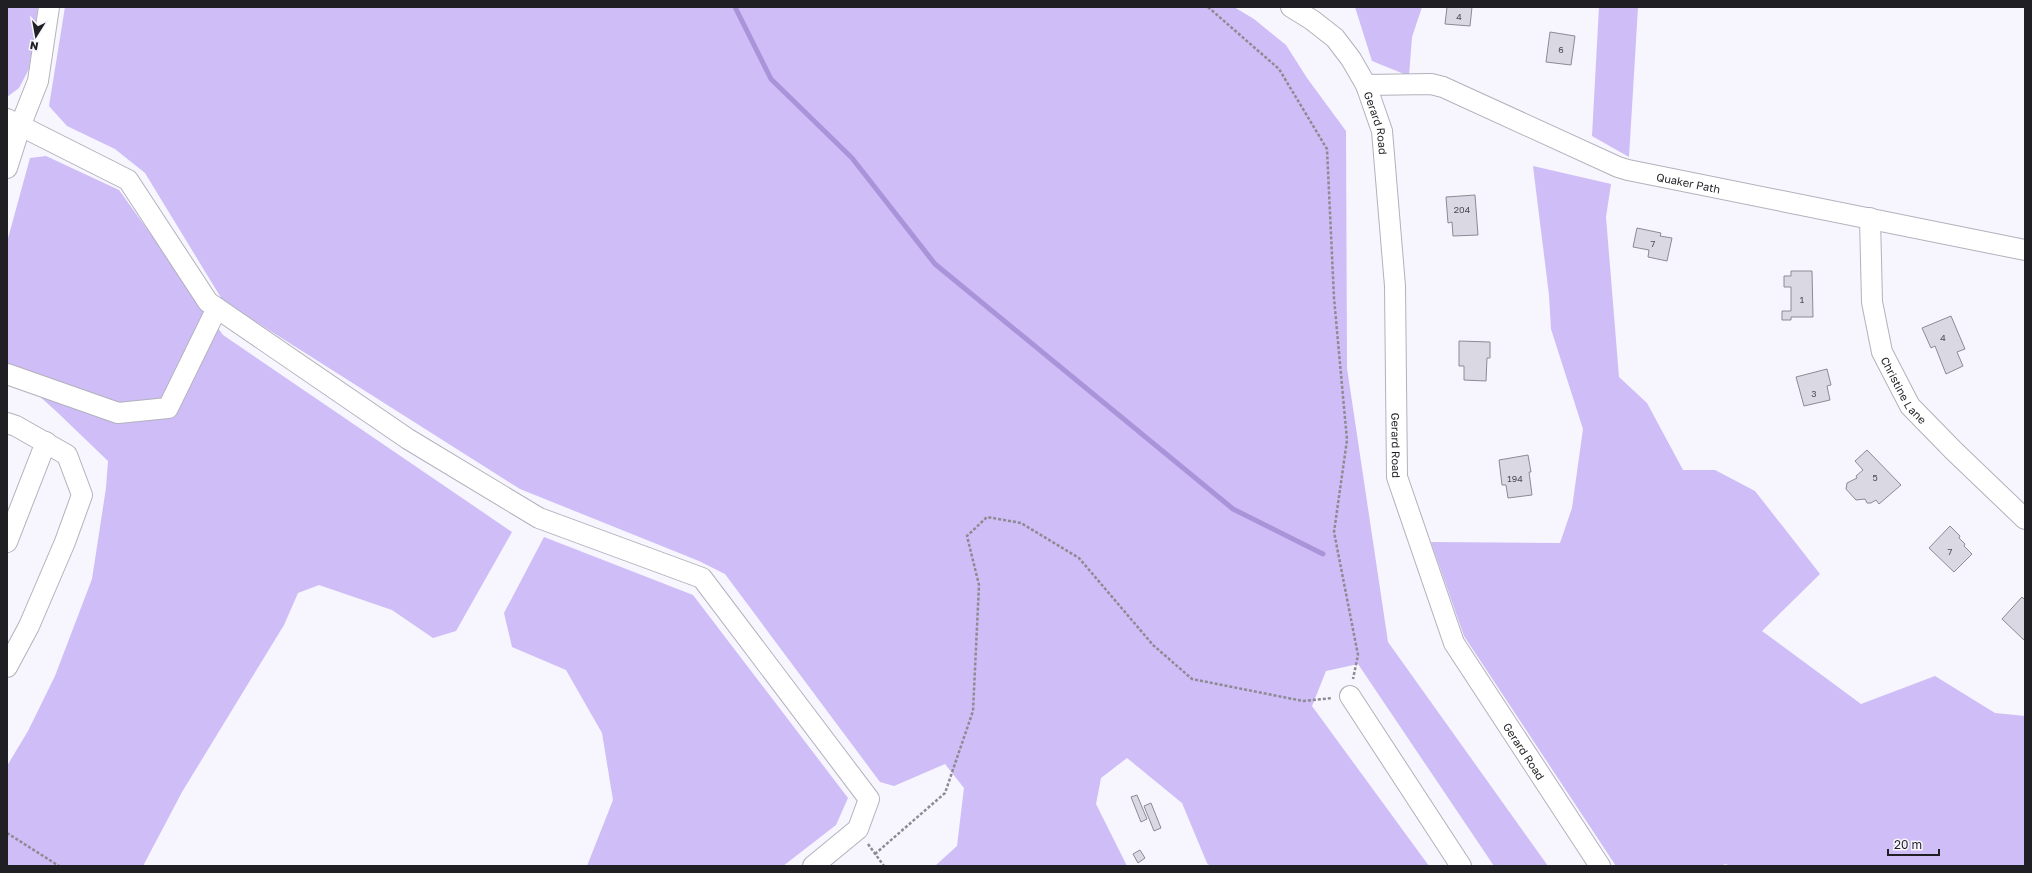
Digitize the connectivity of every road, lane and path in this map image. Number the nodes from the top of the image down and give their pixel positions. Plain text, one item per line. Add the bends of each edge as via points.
1 (49, 7) edge
2 (1208, 7) edge
3 (1292, 7) edge
4 (1366, 86) junction
5 (14, 122) edge
6 (7, 168) edge
7 (1870, 218) junction
8 (2025, 250) edge
9 (217, 308) junction
10 (7, 374) edge
11 (7, 423) edge
12 (46, 442) junction
13 (2025, 519) edge
14 (7, 542) edge
15 (7, 668) edge
16 (1350, 696) junction
17 (858, 829) junction
18 (7, 833) edge
19 (875, 854) junction
20 (59, 866) edge
21 (813, 866) edge
22 (884, 866) edge
23 (1461, 866) edge
24 (1600, 866) edge

1 - 5 street via 38,81
2 - 16 path via 1279,69 1327,149 1334,298 1347,440 1334,532 1358,655
3 - 4 street, Gerard Road via 1335,38 1351,59
4 - 7 street, Quaker Path via 1431,84 1618,167
4 - 24 street, Gerard Road via 1382,131 1395,286 1397,477 1454,643
5 - 6 street
5 - 9 street via 128,180 208,302
7 - 8 street, Quaker Path
7 - 13 street, Christine Lane via 1872,302 1882,352 1910,406
9 - 10 street via 168,408 118,413
9 - 17 street via 408,439 539,518 702,578 869,799
11 - 12 street
12 - 14 street
12 - 15 street via 68,455 82,494 65,542 29,626
16 - 19 path via 1303,701 1192,679 1153,646 1080,558 1021,523 987,517 967,536 979,585 973,711 945,793
16 - 23 street
17 - 19 path
17 - 21 street
18 - 20 path
19 - 22 path

